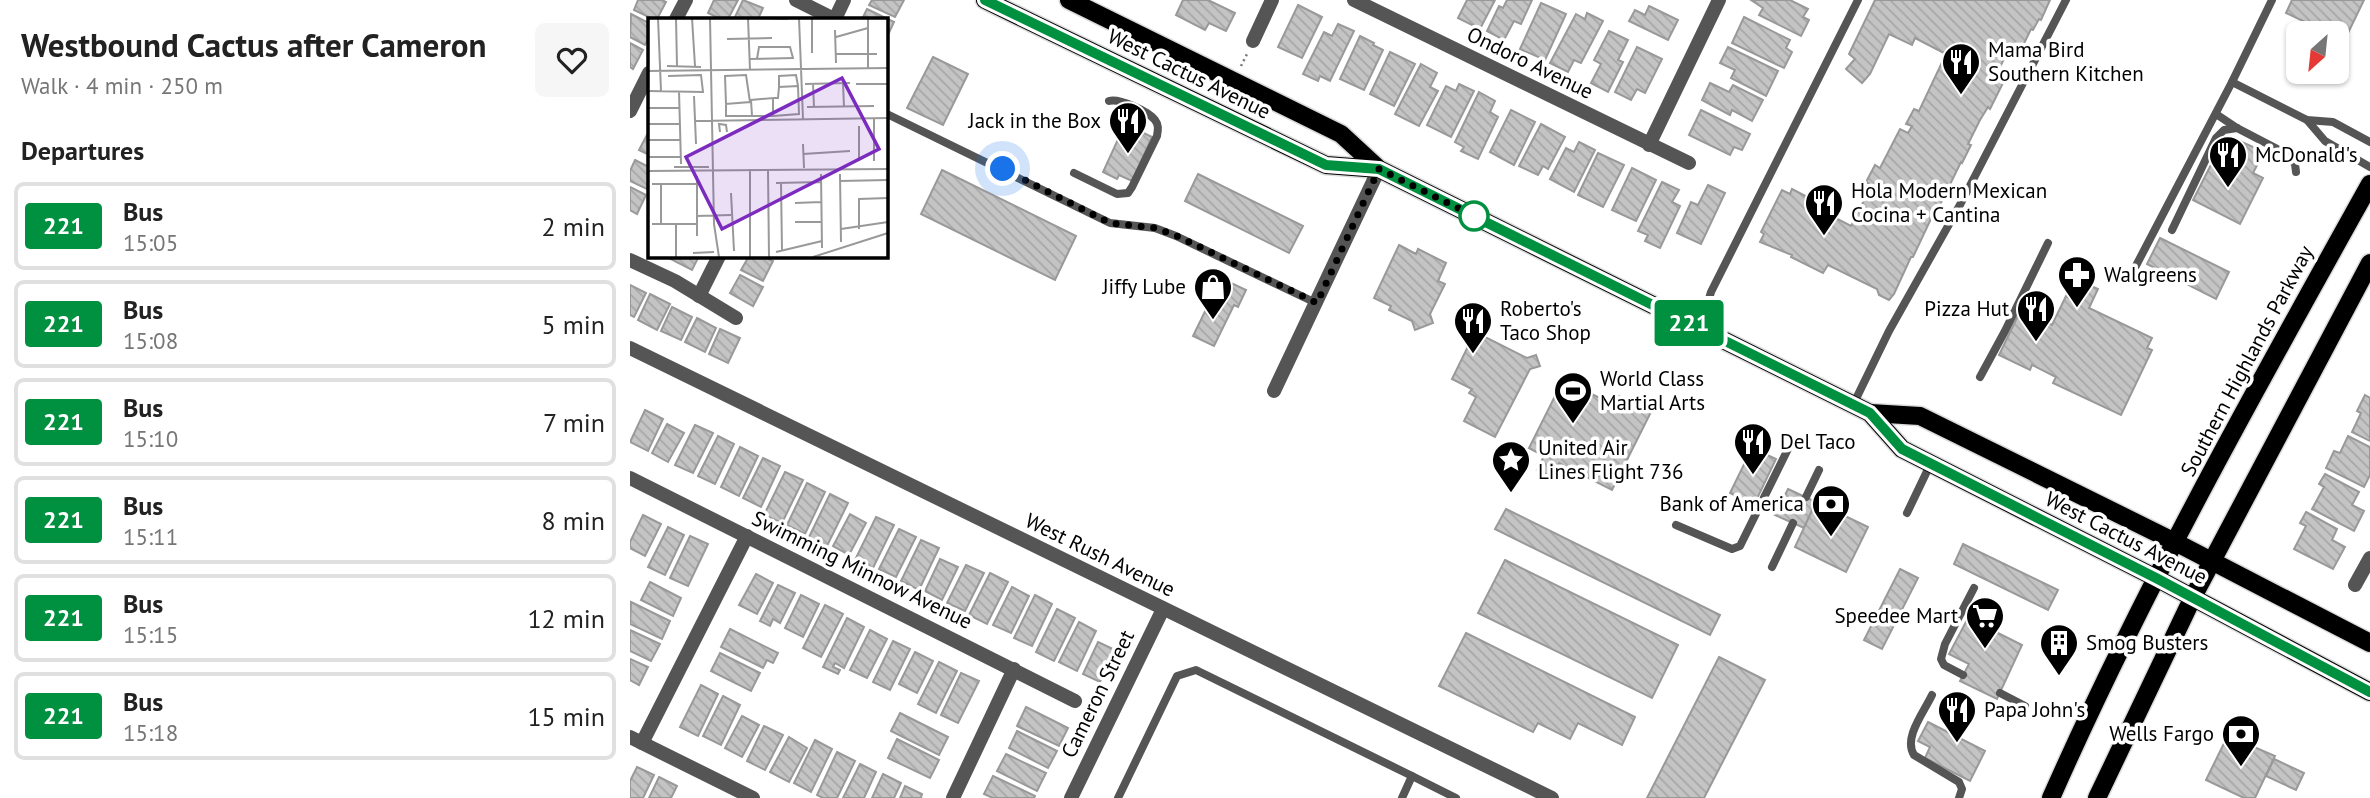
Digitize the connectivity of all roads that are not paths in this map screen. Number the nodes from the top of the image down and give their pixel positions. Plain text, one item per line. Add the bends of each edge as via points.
1 (686, 0) edge
2 (796, 0) edge
3 (844, 0) edge
4 (985, 0) edge
5 (1069, 0) edge
6 (1272, 0) edge
7 (1353, 0) edge
8 (1719, 0) edge
9 (1858, 0) edge
10 (2066, 0) edge
11 (2272, 0) edge
12 (677, 18) edge
13 (832, 18) edge
14 (835, 18) edge
15 (1253, 41) dead end
16 (648, 75) edge
17 (2232, 82) junction
18 (1109, 101) dead end
19 (630, 111) edge
20 (887, 114) dead end
21 (2216, 114) junction
22 (2306, 120) junction
23 (2236, 128) junction
24 (2370, 142) edge
25 (1649, 145) junction
26 (1689, 163) dead end
27 (2370, 167) edge
28 (1379, 169) junction
29 (2296, 172) dead end
30 (1074, 173) dead end
31 (2370, 184) edge
32 (2172, 230) dead end
33 (2048, 243) dead end
34 (718, 257) edge
35 (630, 260) edge
36 (2370, 263) edge
37 (2128, 281) dead end
38 (699, 296) junction
39 (1317, 303) junction
40 (736, 318) dead end
41 (1700, 329) junction
42 (630, 348) edge
43 (1980, 377) dead end
44 (1274, 391) dead end
45 (1862, 409) junction
46 (1788, 449) dead end
47 (1930, 465) junction
48 (1819, 470) dead end
49 (630, 478) edge
50 (1806, 497) dead end
51 (1907, 513) dead end
52 (1793, 523) dead end
53 (1676, 525) dead end
54 (747, 536) junction
55 (2175, 542) junction
56 (2370, 558) edge
57 (2212, 562) junction
58 (1772, 567) dead end
59 (2156, 578) junction
60 (2355, 585) dead end
61 (1974, 589) dead end
62 (2193, 597) junction
63 (1163, 609) junction
64 (2370, 642) edge
65 (1014, 669) junction
66 (1963, 675) dead end
67 (2370, 692) edge
68 (2000, 693) dead end
69 (1932, 695) dead end
70 (1075, 701) dead end
71 (2025, 706) dead end
72 (636, 740) edge
73 (1412, 776) junction
74 (726, 792) edge
75 (748, 797) edge
76 (953, 798) edge
77 (1071, 798) edge
78 (1118, 798) edge
79 (1402, 798) edge
80 (1456, 798) edge
81 (1552, 798) edge
82 (1959, 798) edge
83 (2051, 798) edge
84 (2097, 798) edge

1 - 12 street
2 - 13 street
3 - 14 street
4 - 28 main road, West Cactus Avenue via 1326,165
5 - 28 main road, West Cactus Avenue via 1341,134
6 - 15 street
7 - 25 street, Ondoro Avenue
8 - 25 street
9 - 41 lane via 1711,292
10 - 45 lane via 1889,331
11 - 17 lane
16 - 19 street
17 - 21 lane
17 - 22 lane
18 - 30 lane via 1121,101 1149,115 1156,121 1157,136 1128,192 1117,194
20 - 39 lane via 1110,223 1155,228 1177,236
21 - 23 lane
21 - 37 lane
22 - 24 lane via 2333,122
22 - 27 lane via 2325,141
23 - 29 lane via 2285,153
23 - 32 lane via 2224,130 2216,138
25 - 26 street, Ondoro Avenue
28 - 39 street
28 - 41 main road, West Cactus Avenue
31 - 55 main road, Southern Highlands Parkway
33 - 43 lane
34 - 38 street
35 - 38 street
36 - 57 main road
38 - 40 street
39 - 44 street
41 - 45 main road, West Cactus Avenue
42 - 63 street, West Rush Avenue
45 - 47 main road, West Cactus Avenue via 1902,449
45 - 55 main road, West Cactus Avenue via 1920,416
46 - 53 lane via 1740,546 1720,546
47 - 51 lane
47 - 59 main road, West Cactus Avenue
48 - 50 lane
49 - 54 street, Swimming Minnow Avenue
52 - 58 lane
54 - 65 street, Swimming Minnow Avenue
54 - 72 street
55 - 57 main road, West Cactus Avenue
55 - 59 main road, Southern Highlands Parkway
56 - 60 street
57 - 62 main road
57 - 64 main road, West Cactus Avenue
59 - 62 main road, West Cactus Avenue
59 - 83 main road, Southern Highlands Parkway
61 - 66 lane via 1941,660
62 - 67 main road, West Cactus Avenue
62 - 84 main road
63 - 77 street, Cameron Street
63 - 81 street, West Rush Avenue
65 - 70 street, Swimming Minnow Avenue
65 - 76 street
68 - 71 lane
69 - 82 lane via 1912,736 1911,750 1959,782
72 - 74 street
73 - 78 lane via 1196,670 1177,676
73 - 79 lane
73 - 80 lane
74 - 75 street

